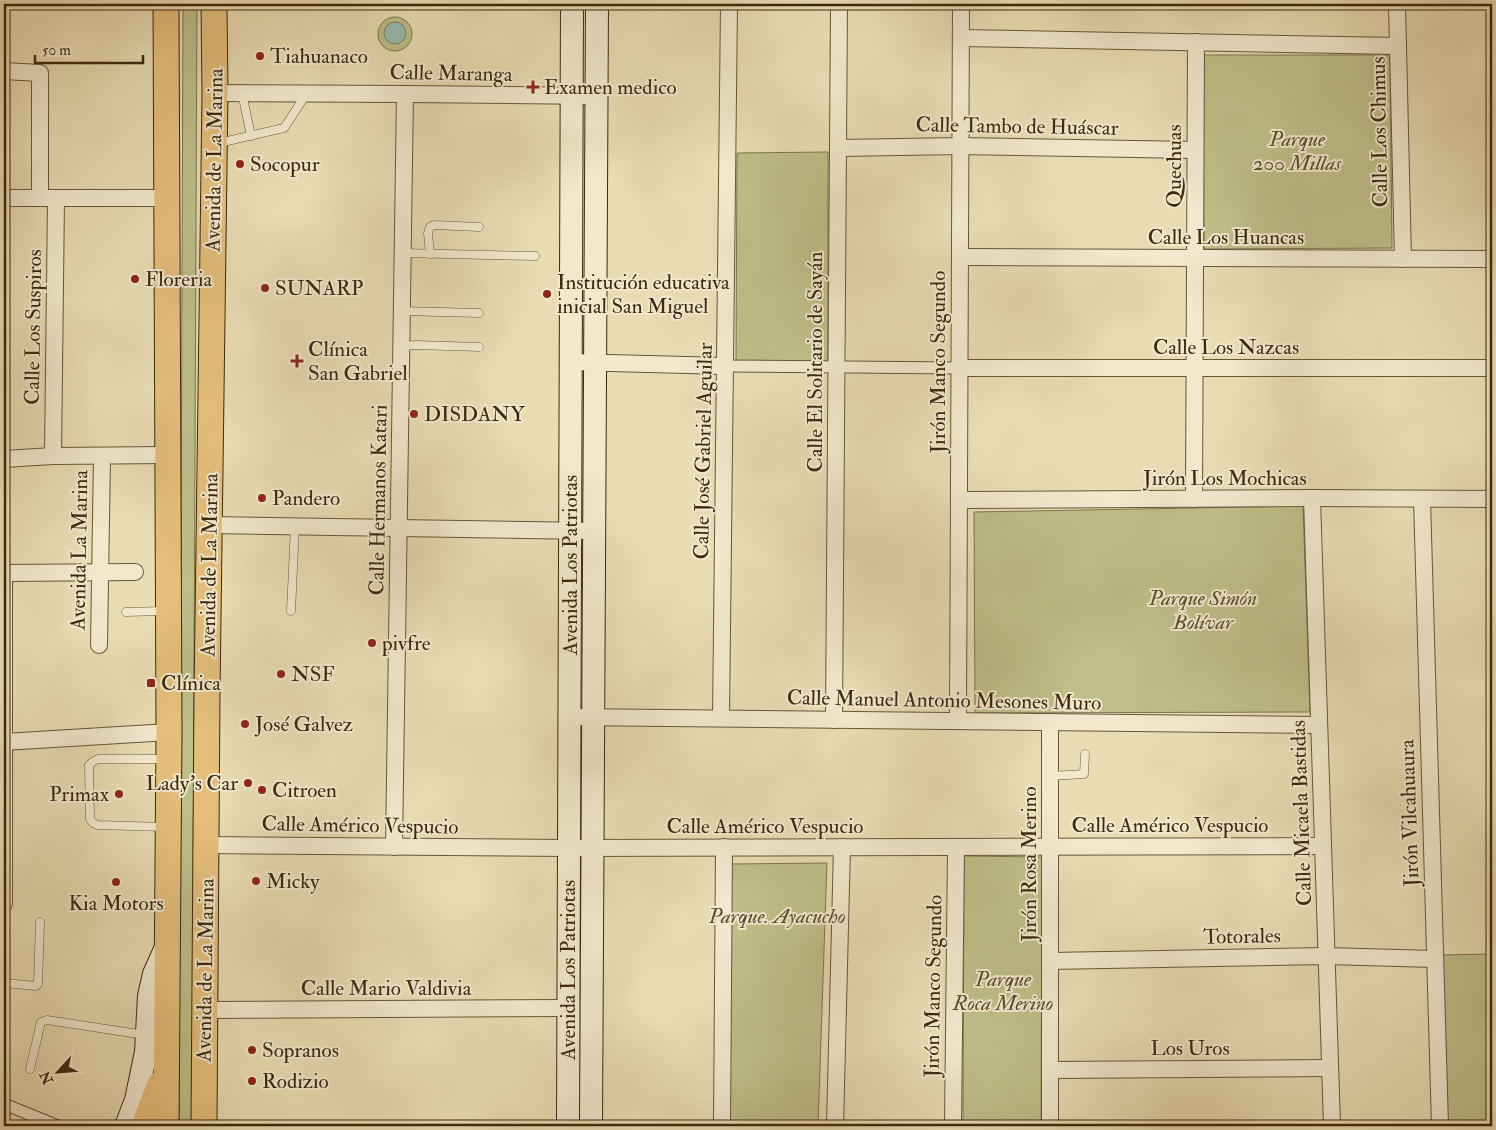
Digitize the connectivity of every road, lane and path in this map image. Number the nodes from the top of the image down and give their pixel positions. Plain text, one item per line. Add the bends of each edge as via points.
1 (214, 4) edge
2 (572, 4) edge
3 (597, 4) edge
4 (729, 4) edge
5 (839, 4) edge
6 (961, 4) edge
7 (1397, 4) edge
8 (164, 6) edge
9 (961, 38) junction
10 (1196, 42) junction
11 (1398, 46) junction
12 (4, 71) edge
13 (215, 93) junction
14 (242, 93) junction
15 (307, 94) junction
16 (405, 94) junction
17 (572, 96) junction
18 (596, 96) junction
19 (251, 136) junction
20 (214, 144) junction
21 (960, 146) junction
22 (838, 148) junction
23 (1195, 150) junction
24 (4, 198) edge
25 (48, 198) junction
26 (167, 198) junction
27 (479, 227) dead end
28 (402, 253) junction
29 (430, 254) junction
30 (535, 256) dead end
31 (960, 257) junction
32 (1195, 258) junction
33 (1403, 259) junction
34 (1492, 259) edge
35 (402, 311) junction
36 (479, 313) dead end
37 (402, 346) junction
38 (479, 347) dead end
39 (570, 362) junction
40 (595, 362) junction
41 (725, 366) junction
42 (836, 367) junction
43 (960, 368) junction
44 (1194, 368) junction
45 (1492, 368) edge
46 (168, 455) junction
47 (53, 456) junction
48 (102, 456) junction
49 (4, 458) edge
50 (1312, 498) junction
51 (1194, 499) junction
52 (1422, 499) junction
53 (1492, 499) edge
54 (959, 500) junction
55 (209, 525) junction
56 (295, 526) junction
57 (399, 528) junction
58 (571, 530) junction
59 (594, 531) junction
60 (100, 571) junction
61 (135, 572) dead end
62 (4, 573) edge
63 (169, 611) junction
64 (292, 611) dead end
65 (126, 612) dead end
66 (99, 645) dead end
67 (569, 717) junction
68 (593, 717) junction
69 (721, 718) junction
70 (834, 720) junction
71 (958, 721) junction
72 (1050, 722) junction
73 (1319, 725) junction
74 (169, 732) junction
75 (4, 742) edge
76 (1085, 754) dead end
77 (168, 759) junction
78 (1051, 776) junction
79 (168, 827) junction
80 (207, 845) junction
81 (956, 846) junction
82 (1050, 846) junction
83 (1323, 846) junction
84 (394, 847) junction
85 (724, 847) junction
86 (842, 847) junction
87 (568, 848) junction
88 (593, 848) junction
89 (4, 896) edge
90 (4, 904) edge
91 (40, 922) dead end
92 (167, 944) junction
93 (1326, 956) junction
94 (1435, 959) junction
95 (1050, 960) junction
96 (4, 983) edge
97 (568, 1008) junction
98 (205, 1010) junction
99 (147, 1036) junction
100 (166, 1067) junction
101 (1330, 1068) junction
102 (30, 1069) dead end
103 (1050, 1070) junction
104 (4, 1104) edge
105 (58, 1126) edge
106 (126, 1126) edge
107 (144, 1126) edge
108 (166, 1126) edge
109 (204, 1126) edge
110 (568, 1126) edge
111 (591, 1126) edge
112 (722, 1126) edge
113 (835, 1126) edge
114 (953, 1126) edge
115 (1050, 1126) edge
116 (1332, 1126) edge
117 (1440, 1126) edge

1 - 13 main road, Avenida de La Marina
2 - 17 main road, Avenida Los Patriotas
3 - 18 main road, Avenida Los Patriotas
4 - 41 street, Calle José Gabriel Aguilar
5 - 22 street, Calle El Solitario de Sayán
6 - 9 street, Jirón Manco Segundo
7 - 11 street, Calle Los Chimus
8 - 26 main road, Avenida de La Marina
9 - 10 street
9 - 21 street, Jirón Manco Segundo
10 - 11 street
10 - 23 street, Quechuas
11 - 33 street, Calle Los Chimus
12 - 25 street, Calle Los Suspiros via 40,72
13 - 14 street, Calle Maranga
13 - 20 main road, Avenida de La Marina
14 - 15 street, Calle Maranga
14 - 19 lane
15 - 16 street, Calle Maranga
15 - 19 lane via 284,128
16 - 17 street, Calle Maranga
16 - 28 street, Calle Hermanos Katari
17 - 18 street, Calle Maranga
17 - 39 main road, Avenida Los Patriotas
18 - 40 main road, Avenida Los Patriotas
19 - 20 lane
20 - 55 main road, Avenida de La Marina
21 - 22 street, Calle Tambo de Huáscar
21 - 23 street, Calle Tambo de Huáscar
21 - 31 street, Jirón Manco Segundo
22 - 42 street, Calle El Solitario de Sayán
23 - 32 street, Quechuas
24 - 25 street
25 - 26 street
25 - 47 street, Calle Los Suspiros
26 - 46 main road, Avenida de La Marina
27 - 29 lane via 430,227
28 - 29 lane
28 - 35 street, Calle Hermanos Katari
29 - 30 lane
31 - 32 street, Calle Los Huancas
31 - 43 street, Jirón Manco Segundo
32 - 33 street, Calle Los Huancas
32 - 44 street, Quechuas
33 - 34 street, Calle Los Huancas
35 - 36 lane
35 - 37 street, Calle Hermanos Katari
37 - 38 lane
37 - 57 street, Calle Hermanos Katari
39 - 40 street
39 - 58 main road, Avenida Los Patriotas
40 - 41 street
40 - 59 main road, Avenida Los Patriotas
41 - 42 street
41 - 69 street, Calle José Gabriel Aguilar
42 - 43 street
42 - 70 street, Calle El Solitario de Sayán
43 - 44 street, Calle Los Nazcas
43 - 54 street, Jirón Manco Segundo
44 - 45 street, Calle Los Nazcas
44 - 51 street, Quechuas
46 - 48 street
46 - 63 main road, Avenida de La Marina
47 - 48 street
47 - 49 street
48 - 60 street, Avenida La Marina
50 - 51 street, Jirón Los Mochicas
50 - 52 street, Jirón Los Mochicas
50 - 73 street, Calle Micaela Bastidas
51 - 54 street, Jirón Los Mochicas
52 - 53 street, Jirón Los Mochicas
52 - 94 street, Jirón Vilcahuaura
54 - 71 street, Jirón Manco Segundo
55 - 56 street
55 - 80 main road, Avenida de La Marina
56 - 57 street
56 - 64 lane
57 - 58 street
57 - 84 street, Calle Hermanos Katari
58 - 59 street
58 - 67 main road, Avenida Los Patriotas
59 - 68 main road, Avenida Los Patriotas
60 - 61 street
60 - 62 street
60 - 66 street, Avenida La Marina
62 - 75 street
63 - 65 lane
63 - 74 main road, Avenida de La Marina
67 - 68 street, Calle Manuel Antonio Mesones Muro
67 - 87 main road, Avenida Los Patriotas
68 - 69 street, Calle Manuel Antonio Mesones Muro
68 - 88 main road, Avenida Los Patriotas
69 - 70 street, Calle Manuel Antonio Mesones Muro
70 - 71 street, Calle Manuel Antonio Mesones Muro
71 - 72 street, Calle Manuel Antonio Mesones Muro
72 - 73 street, Calle Manuel Antonio Mesones Muro
72 - 78 street, Jirón Rosa Merino
73 - 83 street, Calle Micaela Bastidas
74 - 75 street
74 - 77 main road, Avenida de La Marina
75 - 89 street
76 - 78 lane via 1084,774
77 - 79 main road, Avenida de La Marina
77 - 79 lane via 98,760 89,765 90,819 93,823
78 - 82 street, Jirón Rosa Merino
79 - 92 main road, Avenida de La Marina
80 - 84 street, Calle Américo Vespucio
80 - 98 main road, Avenida de La Marina
81 - 82 street, Calle Américo Vespucio
81 - 86 street, Calle Américo Vespucio
81 - 114 street, Jirón Manco Segundo
82 - 83 street, Calle Américo Vespucio
82 - 95 street, Jirón Rosa Merino
83 - 93 street, Calle Micaela Bastidas
84 - 87 street, Calle Américo Vespucio
85 - 86 street, Calle Américo Vespucio
85 - 88 street, Calle Américo Vespucio
85 - 112 street
86 - 113 street
87 - 88 street, Calle Américo Vespucio
87 - 97 main road, Avenida Los Patriotas
88 - 111 main road, Avenida Los Patriotas
89 - 90 street
91 - 96 lane via 38,984
92 - 99 main road via 149,996
92 - 100 main road, Avenida de La Marina
93 - 94 street, Totorales
93 - 95 street, Totorales
93 - 101 street, Calle Micaela Bastidas
94 - 117 street, Jirón Vilcahuaura
95 - 103 street, Jirón Rosa Merino
97 - 98 street, Calle Mario Valdivia
97 - 110 main road, Avenida Los Patriotas
98 - 109 main road, Avenida de La Marina
99 - 102 lane via 46,1020 41,1022
99 - 106 main road via 136,1100
100 - 107 main road
100 - 108 main road, Avenida de La Marina
101 - 103 street, Los Uros
101 - 116 street, Calle Micaela Bastidas
103 - 115 street, Jirón Rosa Merino
104 - 105 street

